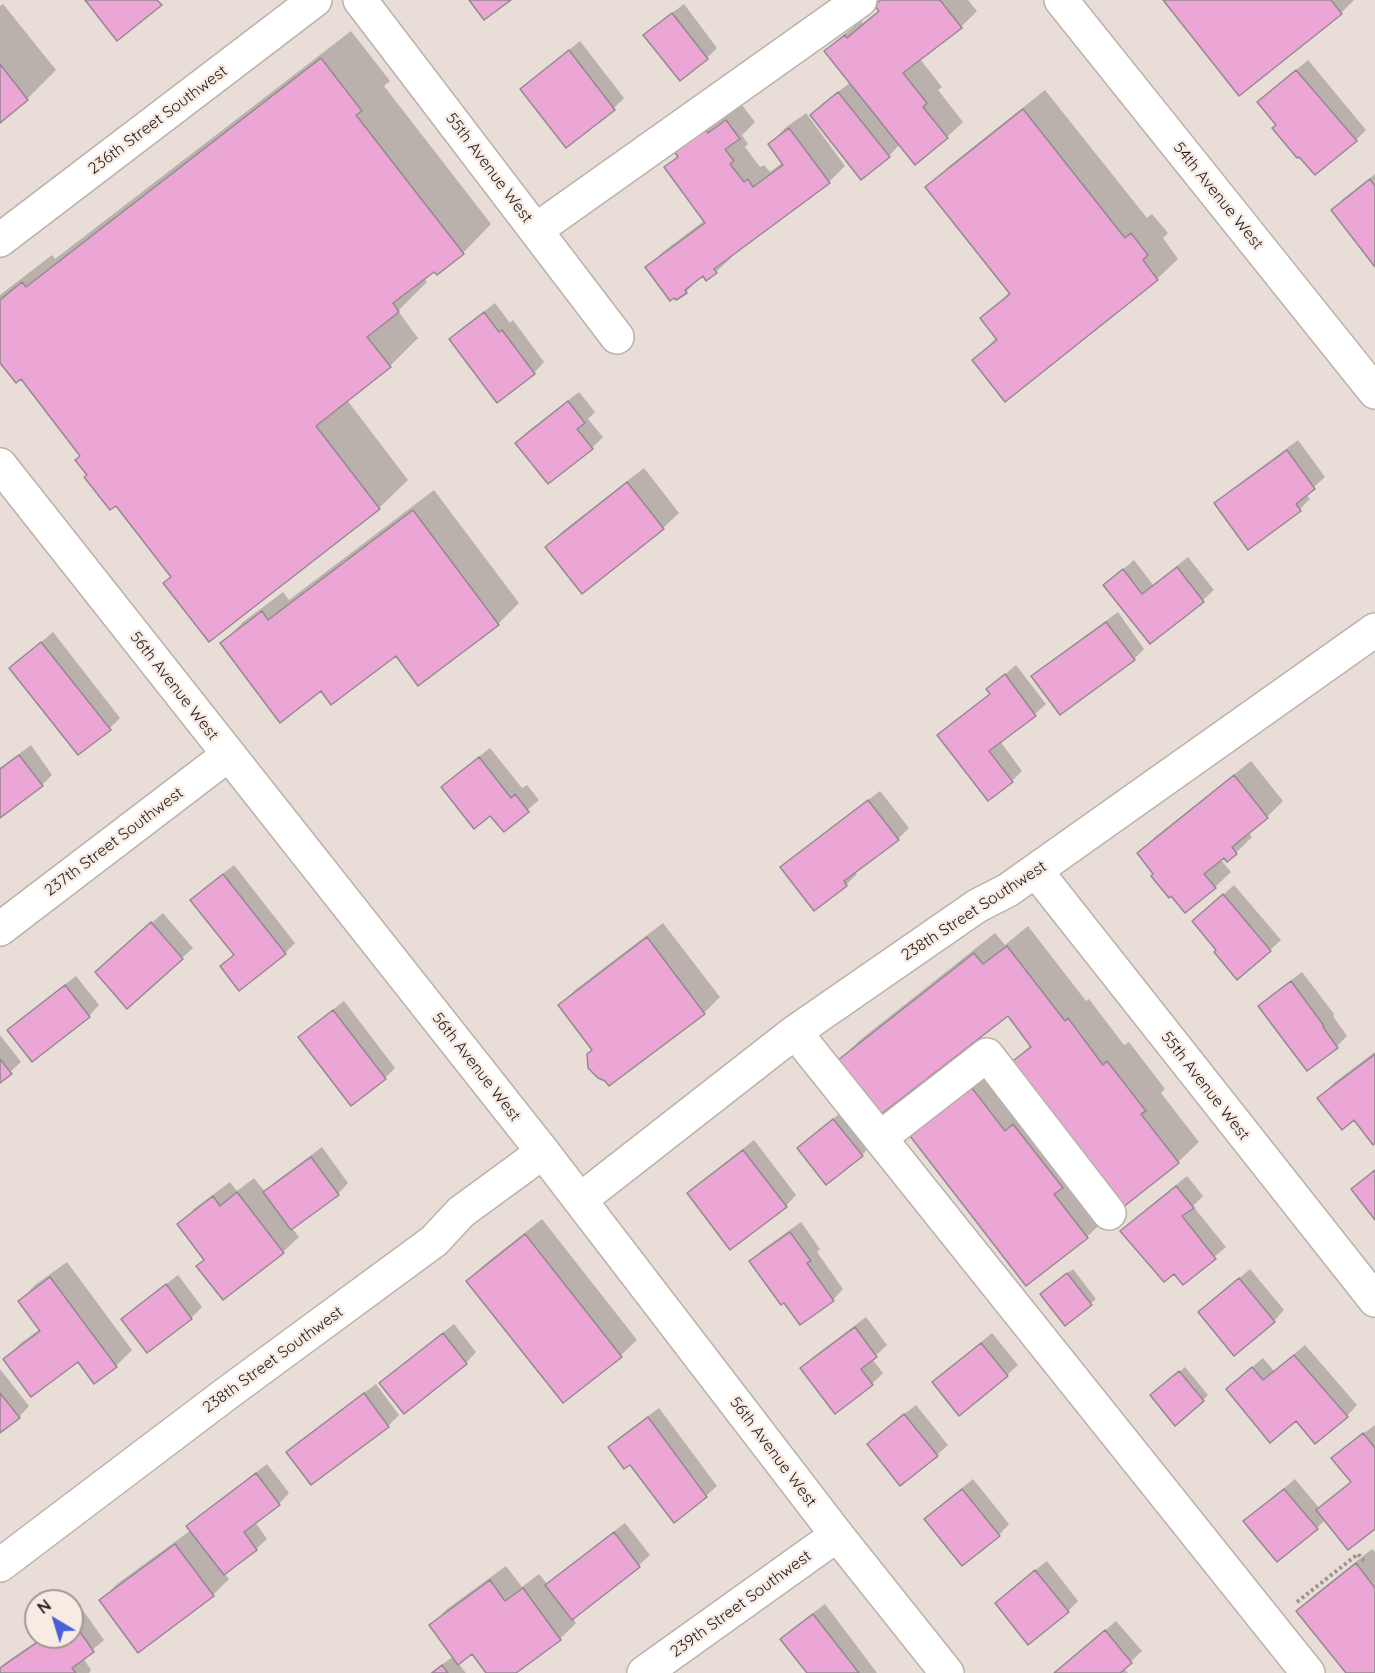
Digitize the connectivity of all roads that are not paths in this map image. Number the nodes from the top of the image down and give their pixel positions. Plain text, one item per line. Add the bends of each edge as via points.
1 (315, 0) edge
2 (360, 0) edge
3 (860, 0) edge
4 (1061, 0) edge
5 (536, 230) junction
6 (0, 240) edge
7 (617, 337) dead end
8 (1375, 392) edge
9 (6, 483) edge
10 (1375, 630) edge
11 (228, 755) junction
12 (1036, 871) junction
13 (0, 929) edge
14 (795, 1032) junction
15 (880, 1138) junction
16 (543, 1152) junction
17 (580, 1200) junction
18 (1110, 1213) dead end
19 (1370, 1283) edge
20 (837, 1535) junction
21 (0, 1565) edge
22 (645, 1673) edge
23 (947, 1673) edge
24 (1308, 1673) edge

1 - 6 street, 236th Street Southwest
2 - 5 street, 55th Avenue West
3 - 5 street
4 - 8 street, 54th Avenue West
5 - 7 street, 55th Avenue West
9 - 11 street, 56th Avenue West
10 - 12 street, 238th Street Southwest
11 - 13 street, 237th Street Southwest
11 - 16 street, 56th Avenue West
12 - 14 street, 238th Street Southwest via 977,906
12 - 19 street, 55th Avenue West
14 - 15 street
14 - 17 street, 238th Street Southwest
15 - 18 street via 987,1055
15 - 24 street
16 - 17 street, 56th Avenue West
16 - 21 street, 238th Street Southwest via 461,1212 434,1241
17 - 20 street, 56th Avenue West
20 - 22 street, 239th Street Southwest
20 - 23 street, 56th Avenue West

